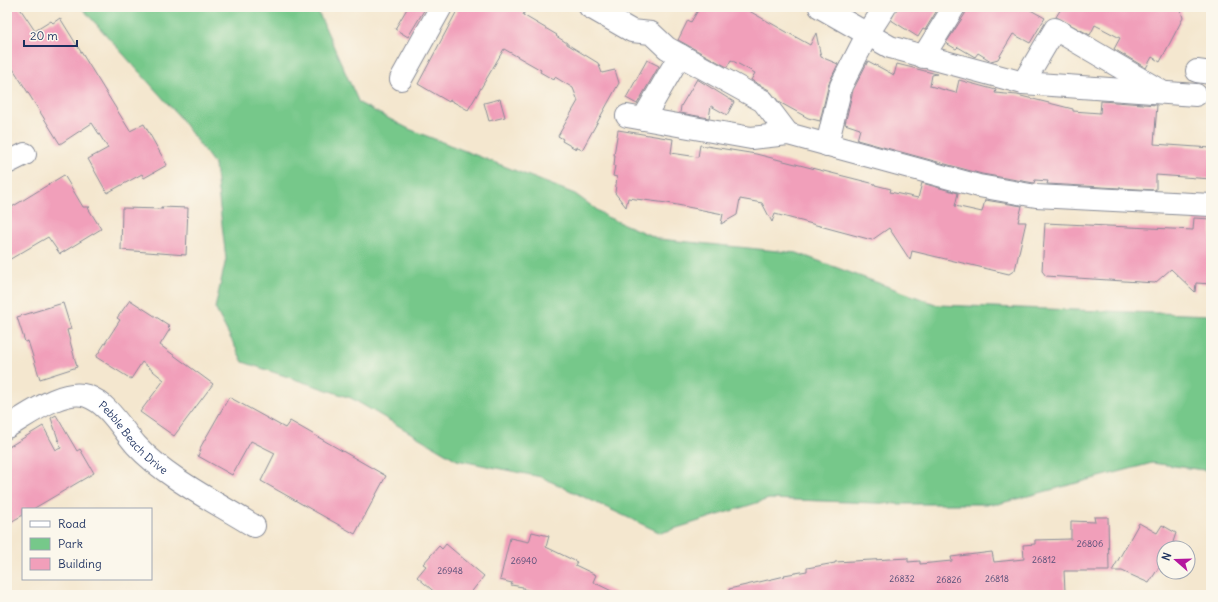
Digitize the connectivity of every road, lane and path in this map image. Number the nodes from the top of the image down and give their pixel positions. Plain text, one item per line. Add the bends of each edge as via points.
1 (441, 7) edge
2 (590, 7) edge
3 (820, 7) edge
4 (884, 7) edge
5 (954, 7) edge
6 (867, 35) junction
7 (680, 55) junction
8 (923, 57) junction
9 (401, 79) dead end
10 (1023, 83) junction
11 (1163, 93) junction
12 (1196, 95) dead end
13 (788, 134) junction
14 (827, 145) junction
15 (1211, 205) edge
16 (7, 427) edge
17 (254, 526) dead end

1 - 9 street
2 - 7 street via 632,31 651,33 667,48
3 - 6 street
4 - 6 street
5 - 8 street
6 - 8 street via 890,47
6 - 14 street via 841,86
7 - 13 street via 763,101
7 - 13 street via 635,117 751,138
8 - 10 street
10 - 11 street
10 - 11 street via 1055,29
11 - 12 street
13 - 14 street
14 - 15 street via 979,186 1036,196
16 - 17 street, Pebble Beach Drive via 55,399 73,394 88,396 106,408 153,462

